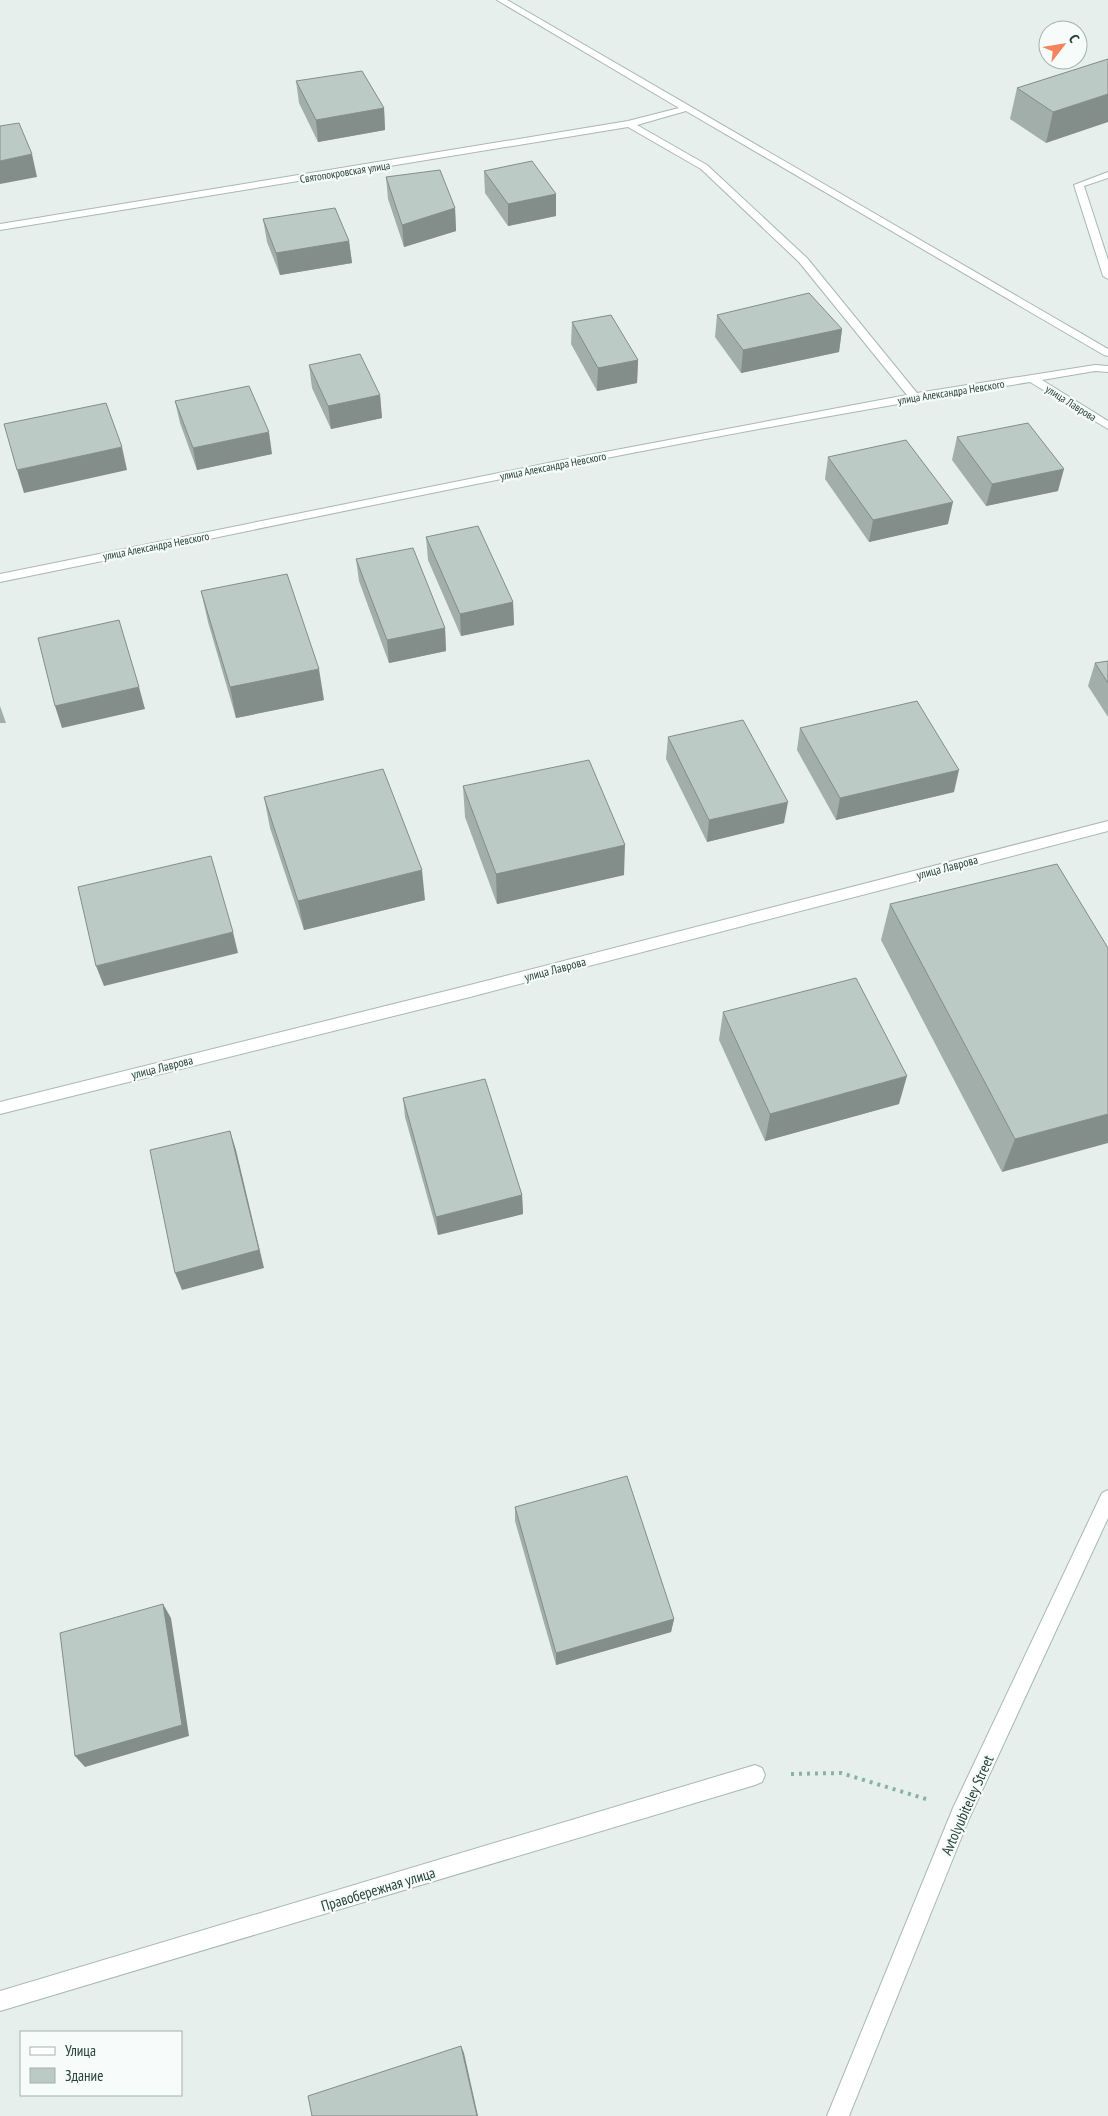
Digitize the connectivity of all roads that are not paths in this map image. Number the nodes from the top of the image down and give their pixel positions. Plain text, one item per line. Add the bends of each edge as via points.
1 (501, 0) edge
2 (688, 108) junction
3 (629, 124) junction
4 (1108, 175) edge
5 (0, 227) edge
6 (1108, 276) edge
7 (1108, 353) edge
8 (1108, 369) edge
9 (1033, 379) junction
10 (914, 398) junction
11 (1108, 426) edge
12 (0, 578) edge
13 (1108, 826) edge
14 (0, 1108) edge
15 (1108, 1499) edge
16 (755, 1774) road end
17 (0, 2001) edge
18 (838, 2116) edge

1 - 2 street
2 - 3 street, Святопокровская улица
2 - 7 street
3 - 5 street, Святопокровская улица
3 - 10 street via 704,168 803,260
4 - 6 street via 1079,185
8 - 9 street, улица Александра Невского via 1095,368
9 - 10 street, улица Александра Невского
9 - 11 street, улица Лаврова
10 - 12 street, улица Александра Невского via 568,463
13 - 14 street, улица Лаврова
15 - 18 street, Avtolyubiteley Street via 960,1815
16 - 17 street, Правобережная улица

